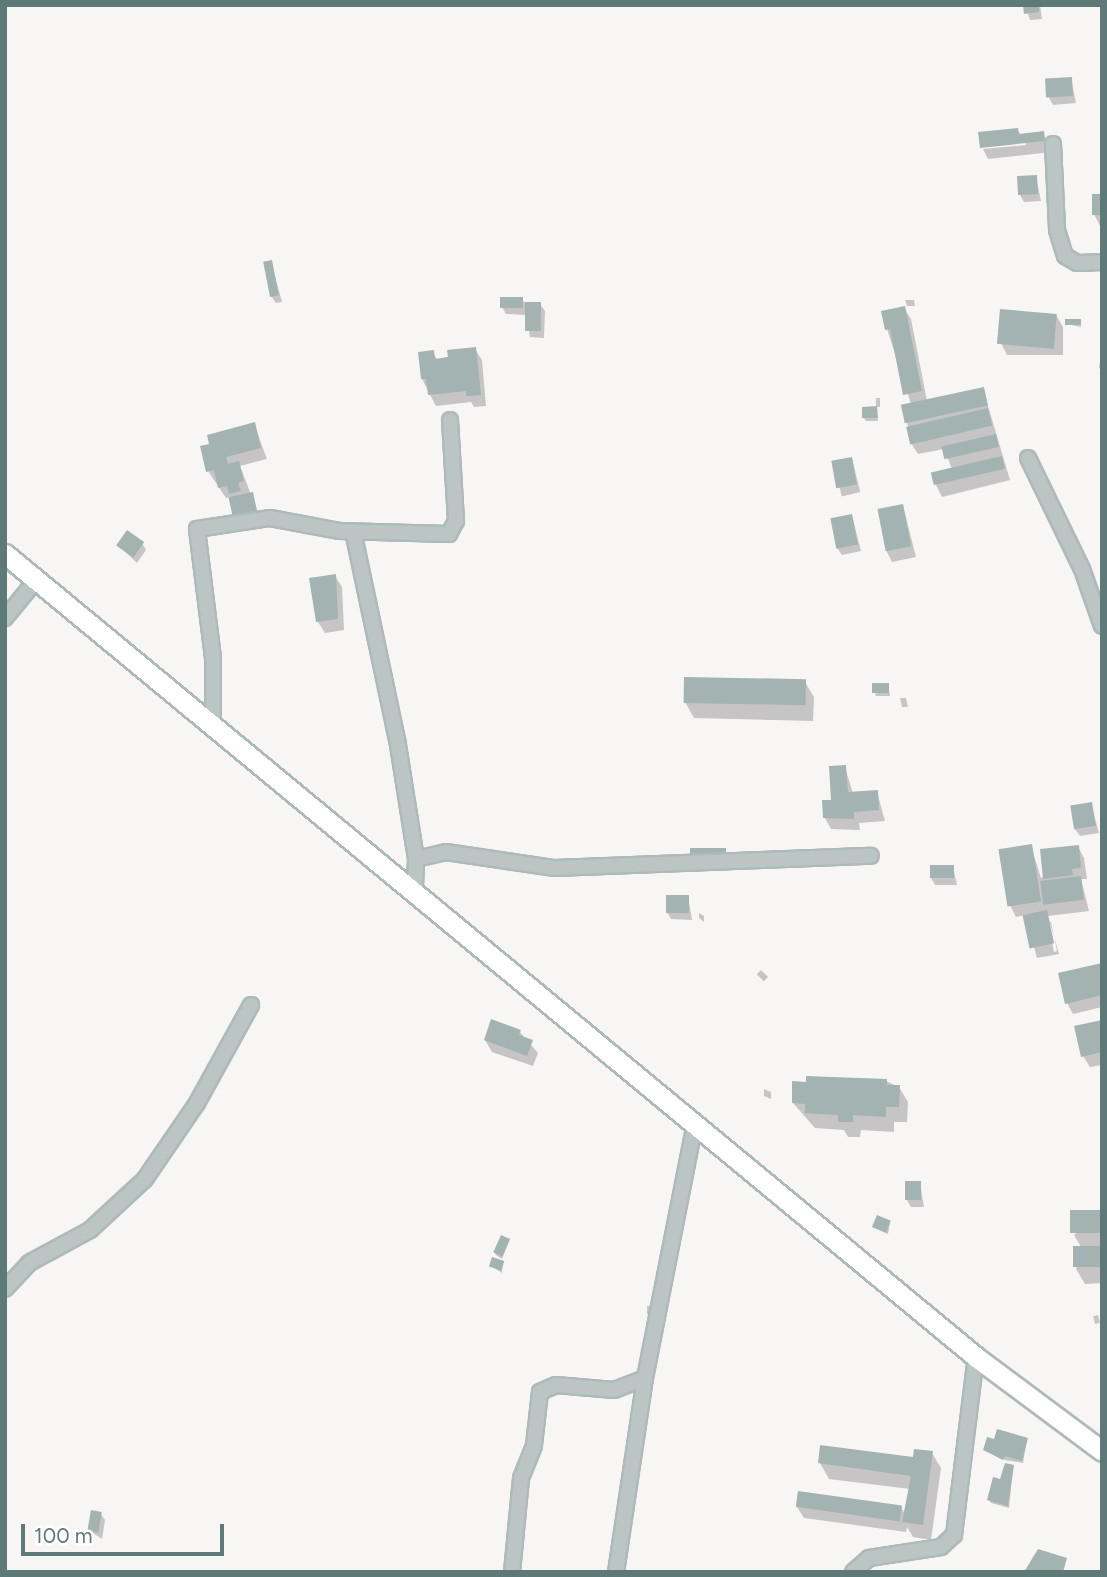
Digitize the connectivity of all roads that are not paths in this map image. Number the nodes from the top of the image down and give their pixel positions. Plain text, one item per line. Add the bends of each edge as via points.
1 (1053, 144) dead end
2 (1102, 262) edge
3 (450, 420) dead end
4 (1028, 458) dead end
5 (353, 531) junction
6 (5, 554) edge
7 (37, 579) junction
8 (5, 618) edge
9 (1102, 626) edge
10 (213, 723) junction
11 (871, 856) dead end
12 (416, 859) junction
13 (415, 890) junction
14 (251, 1004) dead end
15 (695, 1123) junction
16 (5, 1289) edge
17 (976, 1357) junction
18 (645, 1378) junction
19 (1102, 1451) edge
20 (512, 1572) edge
21 (616, 1572) edge
22 (853, 1572) edge

1 - 2 street via 1057,230 1065,256 1077,263
3 - 5 street via 453,531
4 - 9 street via 1082,569
5 - 10 street via 270,518 197,529 213,658
5 - 12 street via 382,659
6 - 7 street
7 - 8 street
7 - 10 street
10 - 13 street
11 - 12 street via 555,868 446,852
12 - 13 street
13 - 15 street
14 - 16 street via 197,1103 145,1179 90,1230 29,1263
15 - 17 street
15 - 18 street
17 - 19 street
17 - 22 street via 954,1535 941,1547 869,1558
18 - 20 street via 621,1389 556,1385 540,1392 534,1446 521,1478
18 - 21 street

